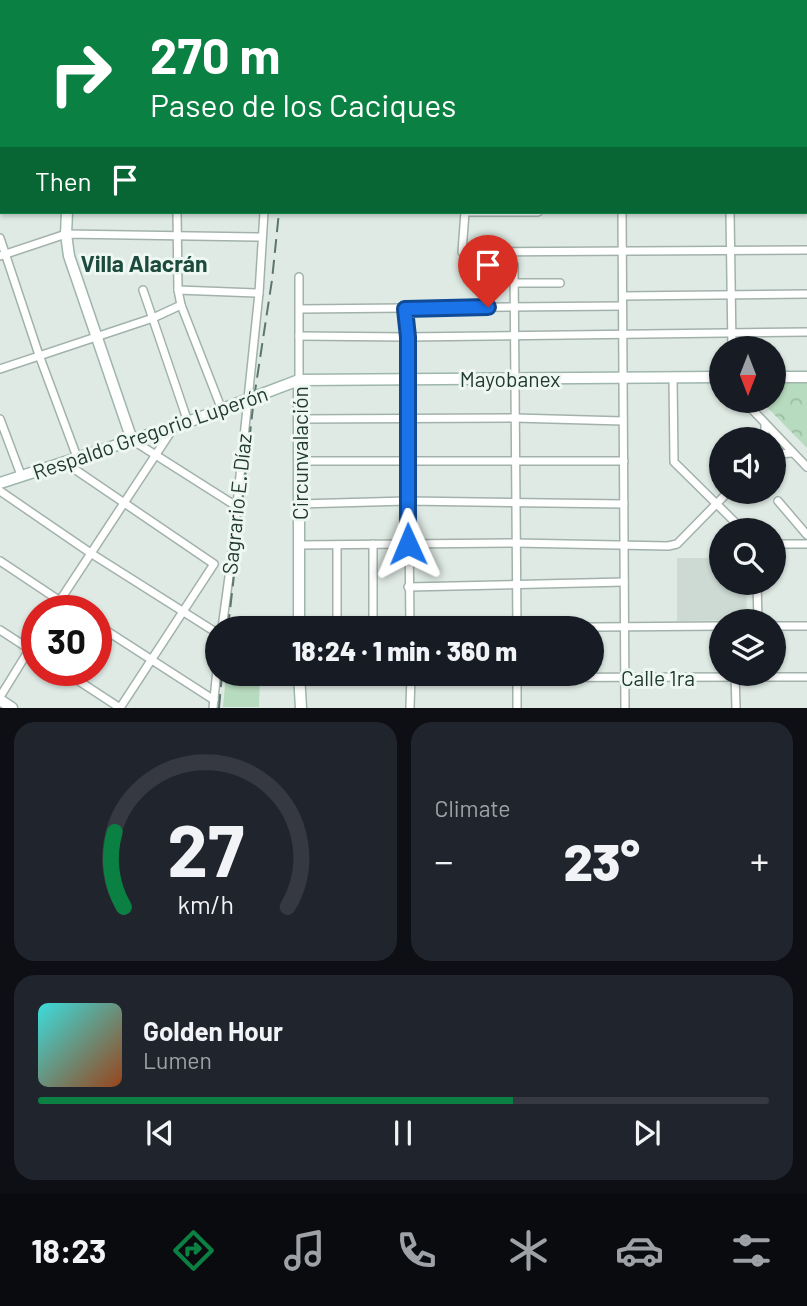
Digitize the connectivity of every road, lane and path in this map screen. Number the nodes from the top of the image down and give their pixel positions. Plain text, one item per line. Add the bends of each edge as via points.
1 (67, 214) edge
2 (177, 214) edge
3 (264, 214) edge
4 (465, 214) edge
5 (622, 214) edge
6 (730, 214) edge
7 (66, 234) junction
8 (177, 236) junction
9 (261, 237) junction
10 (0, 238) edge
11 (622, 249) junction
12 (731, 250) junction
13 (807, 250) edge
14 (2, 255) edge
15 (514, 265) dead end
16 (299, 277) dead end
17 (515, 283) junction
18 (560, 283) dead end
19 (143, 290) dead end
20 (178, 290) junction
21 (259, 293) junction
22 (731, 294) junction
23 (807, 294) edge
24 (623, 296) junction
25 (181, 305) junction
26 (622, 306) junction
27 (515, 307) junction
28 (300, 309) junction
29 (405, 309) junction
30 (153, 318) junction
31 (732, 332) junction
32 (807, 332) edge
33 (622, 335) junction
34 (299, 336) junction
35 (515, 336) junction
36 (732, 336) edge
37 (95, 337) junction
38 (408, 337) junction
39 (39, 355) junction
40 (0, 369) edge
41 (709, 377) edge
42 (786, 377) edge
43 (807, 377) edge
44 (515, 378) junction
45 (674, 378) junction
46 (408, 379) junction
47 (623, 379) junction
48 (299, 380) junction
49 (247, 401) junction
50 (222, 410) junction
51 (754, 413) edge
52 (407, 418) junction
53 (515, 418) junction
54 (0, 419) edge
55 (299, 419) junction
56 (623, 421) junction
57 (188, 422) junction
58 (765, 425) joint
59 (174, 426) junction
60 (132, 440) junction
61 (786, 453) edge
62 (793, 453) junction
63 (157, 455) junction
64 (77, 457) junction
65 (407, 460) junction
66 (516, 460) junction
67 (299, 461) junction
68 (624, 461) junction
69 (63, 462) junction
70 (807, 467) edge
71 (21, 475) junction
72 (2, 488) edge
73 (709, 496) edge
74 (407, 501) junction
75 (516, 502) junction
76 (299, 504) junction
77 (624, 504) junction
78 (717, 504) joint
79 (781, 504) edge
80 (124, 505) junction
81 (236, 506) junction
82 (731, 518) edge
83 (807, 535) edge
84 (515, 543) junction
85 (373, 544) junction
86 (408, 544) junction
87 (786, 544) edge
88 (807, 544) edge
89 (299, 545) junction
90 (337, 545) junction
91 (624, 545) junction
92 (92, 554) junction
93 (0, 561) edge
94 (624, 582) junction
95 (517, 584) junction
96 (408, 587) junction
97 (51, 595) edge
98 (64, 595) edge
99 (182, 613) junction
100 (223, 616) edge
101 (299, 616) edge
102 (337, 616) edge
103 (373, 616) edge
104 (409, 616) edge
105 (517, 616) edge
106 (624, 625) junction
107 (205, 626) edge
108 (604, 626) edge
109 (709, 626) edge
110 (786, 626) edge
111 (807, 626) edge
112 (0, 630) edge
113 (112, 634) edge
114 (21, 644) edge
115 (152, 660) junction
116 (21, 663) edge
117 (709, 675) edge
118 (786, 676) edge
119 (604, 677) edge
120 (625, 677) junction
121 (807, 677) edge
122 (87, 686) edge
123 (215, 686) edge
124 (300, 686) edge
125 (411, 686) edge
126 (517, 686) edge
127 (735, 686) edge
128 (0, 698) edge
129 (213, 704) edge
130 (120, 707) edge
131 (12, 708) edge
132 (301, 708) edge
133 (410, 708) edge
134 (517, 708) edge
135 (625, 708) edge
136 (736, 708) edge

1 - 7 street
2 - 8 street
3 - 9 street, Sagrario E. Díaz
4 - 11 street via 462,251
5 - 11 street
6 - 12 street
7 - 8 street
7 - 14 street
7 - 37 street
8 - 9 street
8 - 20 street
9 - 21 street, Sagrario E. Díaz
10 - 14 street
11 - 12 street
11 - 24 street
12 - 13 street
12 - 22 street
14 - 39 street
15 - 17 street
16 - 28 street, Circunvalación
17 - 18 street
17 - 27 street
19 - 30 street
20 - 21 street
20 - 25 street
21 - 49 street, Sagrario E. Díaz
22 - 23 street
22 - 24 street
22 - 31 street
24 - 26 street
25 - 30 street
25 - 50 street
26 - 27 street
26 - 33 street
27 - 29 street
27 - 35 street
28 - 29 street
28 - 34 street, Circunvalación
29 - 38 street
30 - 37 street
30 - 57 street
31 - 32 street
31 - 33 street
31 - 36 street
33 - 35 street
33 - 47 street
34 - 38 street
34 - 48 street, Circunvalación
35 - 38 street
35 - 44 street
37 - 39 street
37 - 60 street
38 - 46 street
39 - 40 street
39 - 64 street
41 - 45 street, Mayobanex
42 - 43 street
44 - 46 street, Mayobanex
44 - 47 street, Mayobanex
44 - 53 street
45 - 47 street, Mayobanex
45 - 73 street via 674,462
46 - 48 street, Mayobanex
46 - 52 street
47 - 56 street
48 - 49 street, Respaldo Gregorio Luperón
48 - 55 street, Circunvalación
49 - 50 street, Respaldo Gregorio Luperón
49 - 81 street, Sagrario E. Díaz
50 - 57 street, Respaldo Gregorio Luperón
51 - 58 street
52 - 53 street
52 - 55 street
52 - 65 street
53 - 56 street
53 - 66 street
54 - 71 street
55 - 67 street, Circunvalación
56 - 68 street
57 - 59 street, Respaldo Gregorio Luperón
58 - 62 street
59 - 60 street, Respaldo Gregorio Luperón
59 - 63 street
60 - 63 street
60 - 64 street, Respaldo Gregorio Luperón
61 - 62 street
62 - 70 street
63 - 80 street
63 - 81 street
64 - 69 street, Respaldo Gregorio Luperón
65 - 66 street
65 - 67 street
65 - 74 street
66 - 68 street
66 - 75 street
67 - 76 street, Circunvalación
68 - 77 street
69 - 71 street, Respaldo Gregorio Luperón
69 - 80 street
71 - 72 street, Respaldo Gregorio Luperón
72 - 92 street
74 - 75 street
74 - 76 street
74 - 86 street
75 - 77 street
75 - 84 street
76 - 89 street, Circunvalación
77 - 91 street
78 - 82 street
78 - 91 street via 677,544
79 - 83 street
80 - 92 street
80 - 99 street via 214,564
81 - 100 street, Sagrario E. Díaz
84 - 86 street
84 - 91 street
84 - 95 street
85 - 86 street
85 - 90 street
85 - 103 street
86 - 96 street
87 - 88 street
89 - 90 street
89 - 101 street, Circunvalación
90 - 102 street
91 - 94 street
92 - 98 street
92 - 99 street
93 - 97 street
94 - 95 street
94 - 106 street
95 - 96 street
95 - 105 street
96 - 104 street
99 - 107 street
99 - 115 street
106 - 108 street
106 - 109 street
106 - 120 street
110 - 111 street
112 - 114 street
113 - 115 street
115 - 129 street
115 - 130 street
116 - 128 street
117 - 120 street, Calle 1ra
118 - 121 street, Calle 1ra
119 - 120 street, Calle 1ra
120 - 135 street
122 - 130 street
123 - 129 street
124 - 132 street
125 - 133 street
126 - 134 street
127 - 136 street
128 - 131 street

